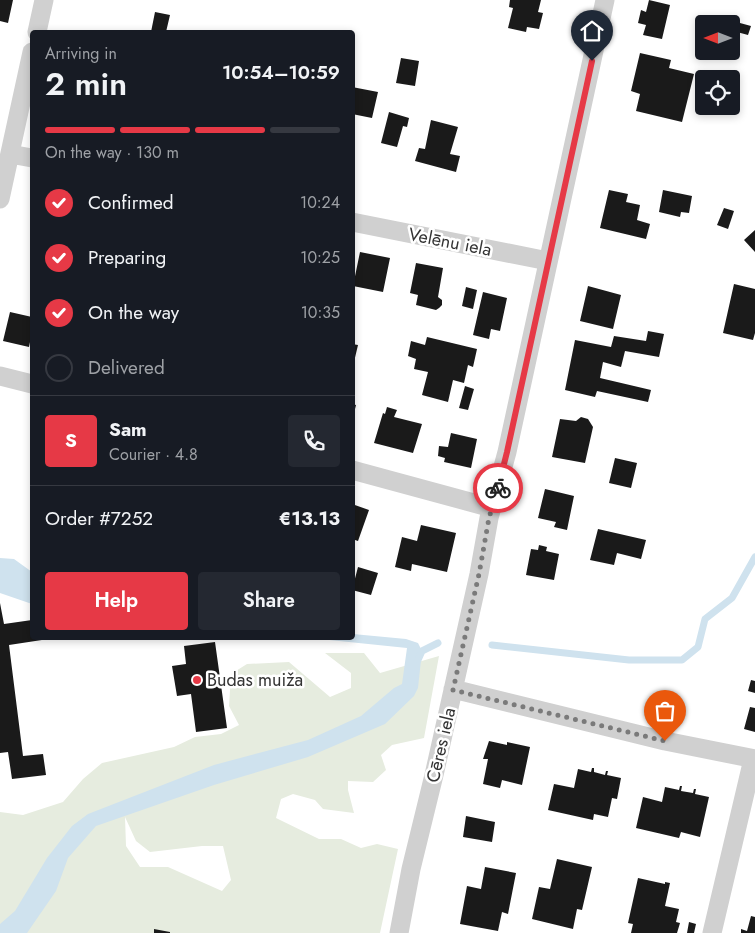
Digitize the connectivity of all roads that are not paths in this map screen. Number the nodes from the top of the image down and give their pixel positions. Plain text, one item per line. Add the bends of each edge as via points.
1 (44, 0) edge
2 (605, 0) edge
3 (37, 30) edge
4 (30, 61) edge
5 (10, 154) junction
6 (30, 158) edge
7 (0, 200) edge
8 (355, 223) edge
9 (548, 261) junction
10 (0, 376) edge
11 (30, 384) edge
12 (355, 471) edge
13 (492, 508) junction
14 (453, 690) junction
15 (754, 759) edge
16 (398, 933) edge
17 (712, 933) edge

1 - 3 street
2 - 9 street, Cēres iela
4 - 5 street
5 - 6 street
5 - 7 street
8 - 9 street, Velēnu iela
9 - 13 street, Cēres iela
10 - 11 street
12 - 13 street
13 - 14 street, Cēres iela
14 - 15 street
14 - 16 street, Cēres iela
15 - 17 street

